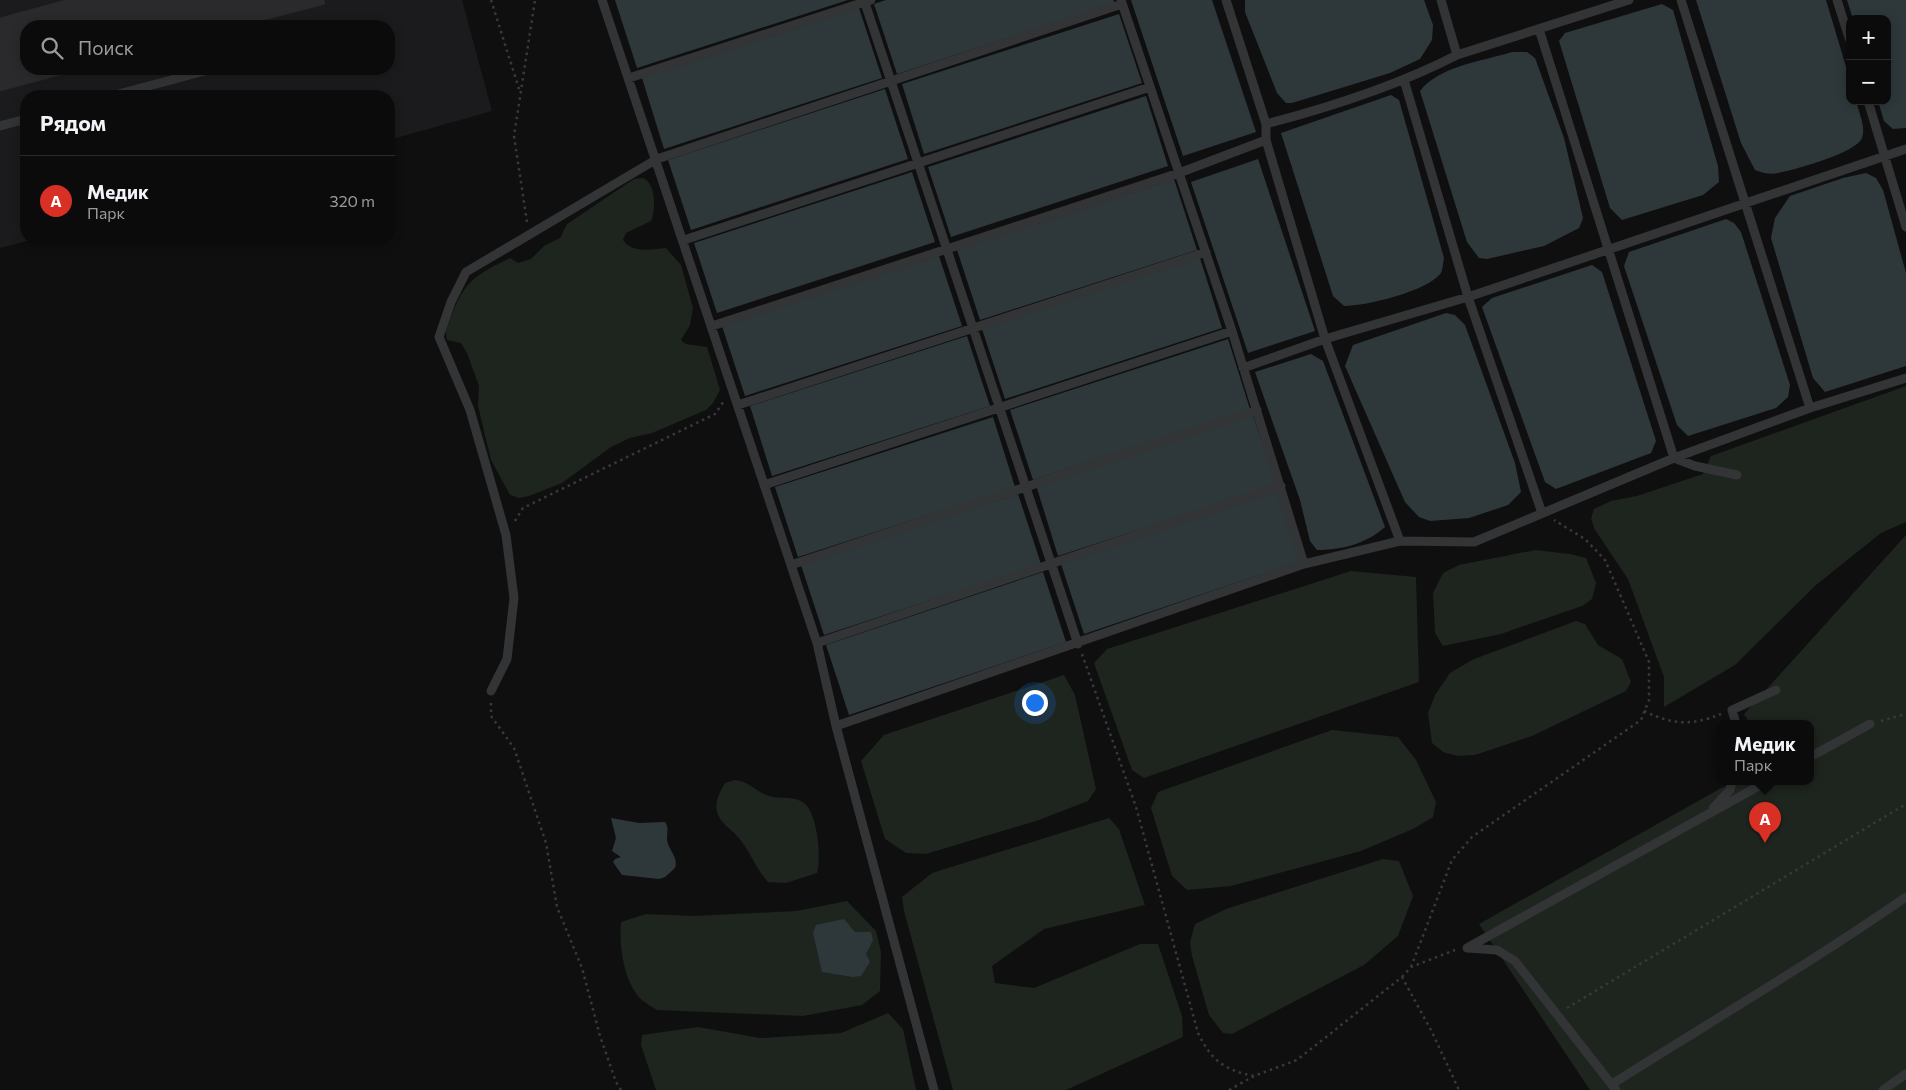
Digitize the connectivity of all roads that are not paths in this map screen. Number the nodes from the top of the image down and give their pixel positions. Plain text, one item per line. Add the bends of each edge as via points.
1 (602, 0) edge
2 (1226, 0) edge
3 (1441, 0) edge
4 (1629, 0) edge
5 (1681, 0) edge
6 (1837, 0) edge
7 (867, 1) edge
8 (1122, 2) edge
9 (1846, 28) edge
10 (1539, 29) junction
11 (1457, 55) junction
12 (190, 75) edge
13 (629, 78) junction
14 (1404, 80) junction
15 (891, 81) junction
16 (1150, 87) junction
17 (133, 90) edge
18 (1869, 105) edge
19 (20, 121) edge
20 (1266, 124) junction
21 (0, 126) edge
22 (1266, 140) junction
23 (1906, 149) edge
24 (1885, 156) junction
25 (657, 159) junction
26 (918, 163) junction
27 (1179, 173) junction
28 (1745, 203) junction
29 (1906, 227) edge
30 (684, 240) junction
31 (946, 248) junction
32 (1608, 249) junction
33 (1206, 252) junction
34 (1468, 297) junction
35 (712, 326) junction
36 (973, 330) junction
37 (1232, 330) junction
38 (1325, 339) junction
39 (1244, 368) junction
40 (1906, 378) edge
41 (738, 405) junction
42 (999, 407) junction
43 (1810, 408) junction
44 (1257, 410) junction
45 (1674, 458) junction
46 (1737, 475) dead end
47 (764, 485) junction
48 (1281, 486) junction
49 (1025, 487) junction
50 (1542, 513) junction
51 (1400, 541) junction
52 (1051, 563) junction
53 (1304, 564) junction
54 (791, 565) junction
55 (817, 643) junction
56 (1078, 644) junction
57 (1776, 690) dead end
58 (491, 691) road end
59 (1735, 720) edge
60 (1870, 724) road end
61 (836, 726) junction
62 (1814, 755) edge
63 (1731, 785) edge
64 (1761, 785) edge
65 (1706, 815) junction
66 (1906, 897) edge
67 (1906, 1074) edge
68 (1614, 1087) edge
69 (1887, 1089) edge
70 (934, 1090) edge

1 - 13 lane
2 - 20 lane
3 - 11 lane
4 - 10 lane
5 - 28 lane
6 - 9 lane
7 - 13 lane
7 - 15 lane
8 - 15 lane
8 - 16 lane
10 - 11 lane
10 - 32 lane
11 - 14 lane
12 - 17 lane
13 - 25 lane
14 - 20 lane
14 - 34 lane
15 - 25 lane
15 - 26 lane
16 - 26 lane
16 - 27 lane
18 - 24 lane
19 - 21 lane
20 - 22 lane
22 - 27 lane
22 - 38 lane
23 - 24 lane
24 - 28 lane
24 - 29 lane
25 - 30 lane
25 - 58 lane via 466,272 451,302 440,338 470,410 506,535 514,598 507,659
26 - 30 lane
26 - 31 lane
27 - 31 lane
27 - 33 lane
28 - 32 lane
28 - 43 lane
30 - 35 lane
31 - 35 lane
31 - 36 lane
32 - 34 lane
32 - 45 lane
33 - 36 lane
33 - 37 lane
34 - 38 lane
34 - 50 lane
35 - 41 lane
36 - 41 lane
36 - 42 lane
37 - 39 lane
37 - 42 lane
38 - 39 lane
38 - 51 lane
39 - 44 lane
40 - 43 lane
41 - 47 lane
42 - 47 lane
42 - 49 lane
43 - 45 lane
44 - 48 lane
44 - 49 lane
45 - 46 lane
45 - 50 lane
47 - 54 lane
48 - 52 lane
48 - 53 lane
49 - 52 lane
49 - 54 lane
50 - 51 lane via 1474,542
51 - 53 lane
52 - 55 lane
52 - 56 lane
53 - 56 lane
54 - 55 lane
55 - 61 lane
56 - 61 lane
57 - 59 lane via 1732,710
60 - 62 lane
61 - 70 lane
63 - 65 lane
64 - 65 lane
65 - 68 lane via 1467,948 1497,950 1516,961
66 - 68 lane via 1831,949 1762,989
67 - 69 lane

